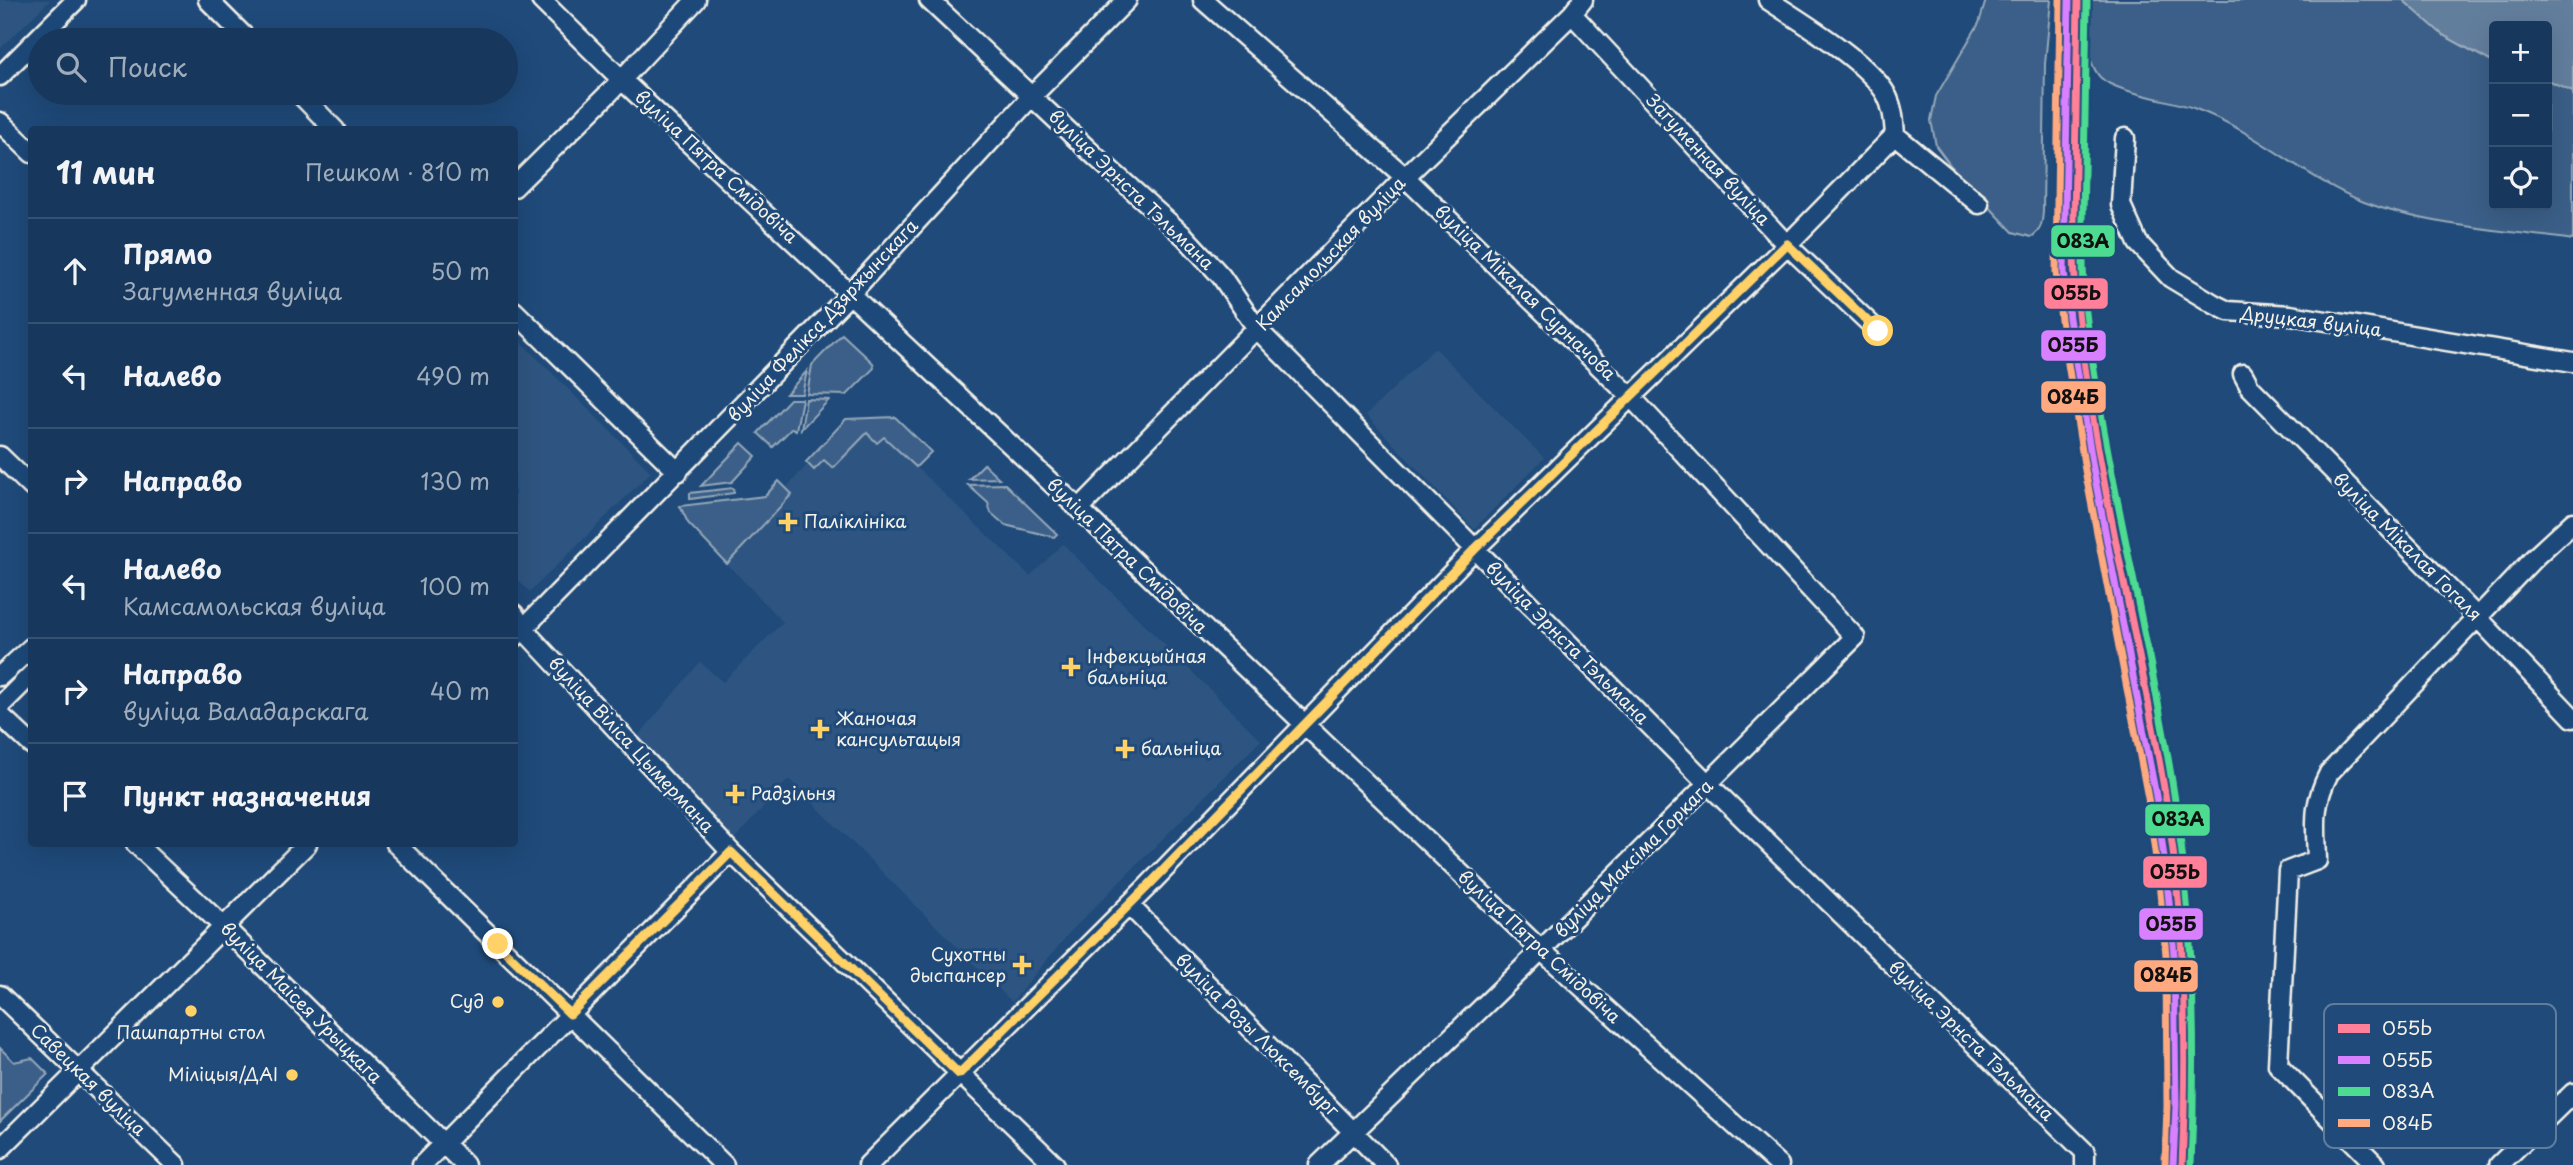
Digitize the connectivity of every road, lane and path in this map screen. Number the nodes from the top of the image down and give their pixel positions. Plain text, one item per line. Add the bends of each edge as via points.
1 (76, 0) edge
2 (208, 0) edge
3 (541, 0) edge
4 (696, 0) edge
5 (929, 0) edge
6 (1127, 0) edge
7 (1203, 0) edge
8 (1583, 0) edge
9 (1768, 0) edge
10 (1572, 15) junction
11 (48, 28) edge
12 (236, 28) edge
13 (28, 48) edge
14 (0, 76) edge
15 (622, 79) junction
16 (1032, 96) junction
17 (311, 105) edge
18 (0, 122) edge
19 (331, 126) edge
20 (1895, 135) junction
21 (2125, 138) dead end
22 (28, 149) edge
23 (1405, 177) junction
24 (518, 183) edge
25 (1979, 204) dead end
26 (1787, 244) junction
27 (851, 293) junction
28 (518, 315) edge
29 (1258, 330) junction
30 (1878, 331) dead end
31 (2573, 362) edge
32 (2243, 374) dead end
33 (1631, 397) junction
34 (0, 456) edge
35 (678, 472) junction
36 (28, 483) edge
37 (1079, 509) junction
38 (2573, 522) edge
39 (1475, 549) junction
40 (2477, 617) junction
41 (518, 626) edge
42 (518, 628) edge
43 (1855, 638) joint
44 (28, 651) edge
45 (0, 676) edge
46 (28, 678) edge
47 (0, 706) edge
48 (0, 715) edge
49 (2573, 718) edge
50 (1304, 726) junction
51 (28, 741) edge
52 (1709, 785) junction
53 (139, 847) edge
54 (304, 847) edge
55 (399, 847) edge
56 (731, 852) junction
57 (1129, 905) junction
58 (223, 926) junction
59 (1541, 950) junction
60 (0, 995) edge
61 (570, 1014) junction
62 (78, 1070) junction
63 (959, 1074) junction
64 (2573, 1093) edge
65 (2556, 1110) edge
66 (2324, 1112) edge
67 (1353, 1131) junction
68 (443, 1144) junction
69 (2359, 1148) edge
70 (2516, 1148) edge
71 (0, 1149) edge
72 (176, 1165) edge
73 (422, 1165) edge
74 (465, 1165) edge
75 (724, 1165) edge
76 (868, 1165) edge
77 (1055, 1165) edge
78 (1319, 1165) edge
79 (1386, 1165) edge
80 (1779, 1165) edge
81 (2085, 1165) edge
82 (2376, 1165) edge
83 (2499, 1165) edge

1 - 11 street
2 - 12 street
3 - 15 street, вуліца Пятра Смідовіча
4 - 15 street
5 - 16 street, вуліца Эрнста Тэльмана
6 - 16 street, вуліца Фелікса Дзяржынскага
7 - 23 street, вуліца Мікалая Сурначова
8 - 10 street, Камсамольская вуліца
9 - 20 street via 1872,77 1885,92 1894,115
10 - 23 street, Камсамольская вуліца
10 - 26 street, Загуменная вуліца
13 - 14 street
15 - 24 street
15 - 27 street, вуліца Пятра Смідовіча
16 - 27 street, вуліца Фелікса Дзяржынскага
16 - 29 street, вуліца Эрнста Тэльмана via 1185,237 1221,276
17 - 19 street
18 - 22 street
20 - 25 street
20 - 26 street
21 - 31 street, Друцкая вуліца via 2121,205 2138,243 2171,278 2214,304 2228,311 2291,316
23 - 29 street, Камсамольская вуліца
23 - 33 street, вуліца Мікалая Сурначова
26 - 30 street, Загуменная вуліца
26 - 33 street
27 - 35 street, вуліца Фелікса Дзяржынскага
27 - 37 street, вуліца Пятра Смідовіча
28 - 35 street
29 - 37 street, Камсамольская вуліца
29 - 39 street, вуліца Эрнста Тэльмана
32 - 40 street, вуліца Мікалая Гогаля via 2250,387
33 - 39 street
33 - 43 street, вуліца Мікалая Сурначова
34 - 36 street
35 - 41 street, вуліца Фелікса Дзяржынскага
37 - 50 street, вуліца Пятра Смідовіча
38 - 40 street
39 - 50 street
39 - 52 street, вуліца Эрнста Тэльмана
40 - 49 street, вуліца Мікалая Гогаля
40 - 66 street via 2329,773 2318,794 2317,860 2288,872 2278,1065
42 - 56 street, вуліца Віліса Цымермана
43 - 52 street, вуліца Максіма Горкага
44 - 45 street
46 - 47 street
48 - 51 street
50 - 57 street
50 - 59 street, вуліца Пятра Смідовіча
52 - 59 street, вуліца Максіма Горкага
52 - 81 street, вуліца Эрнста Тэльмана via 2085,1152
53 - 58 street, вуліца Маісея Урыцкага
54 - 58 street
55 - 61 street
56 - 61 street
56 - 63 street, вуліца Віліса Цымермана
57 - 63 street
57 - 67 street, вуліца Розы Люксембург
58 - 62 street
58 - 68 street, вуліца Маісея Урыцкага
59 - 67 street, вуліца Максіма Горкага
59 - 80 street, вуліца Пятра Смідовіча
60 - 62 street, Савецкая вуліца
61 - 68 street
61 - 75 street
62 - 71 street
62 - 72 street, Савецкая вуліца
63 - 76 street
63 - 77 street, вуліца Віліса Цымермана
64 - 65 street
67 - 78 street, вуліца Максіма Горкага
67 - 79 street, вуліца Розы Люксембург
68 - 73 street
68 - 74 street, вуліца Маісея Урыцкага
69 - 82 street
70 - 83 street

